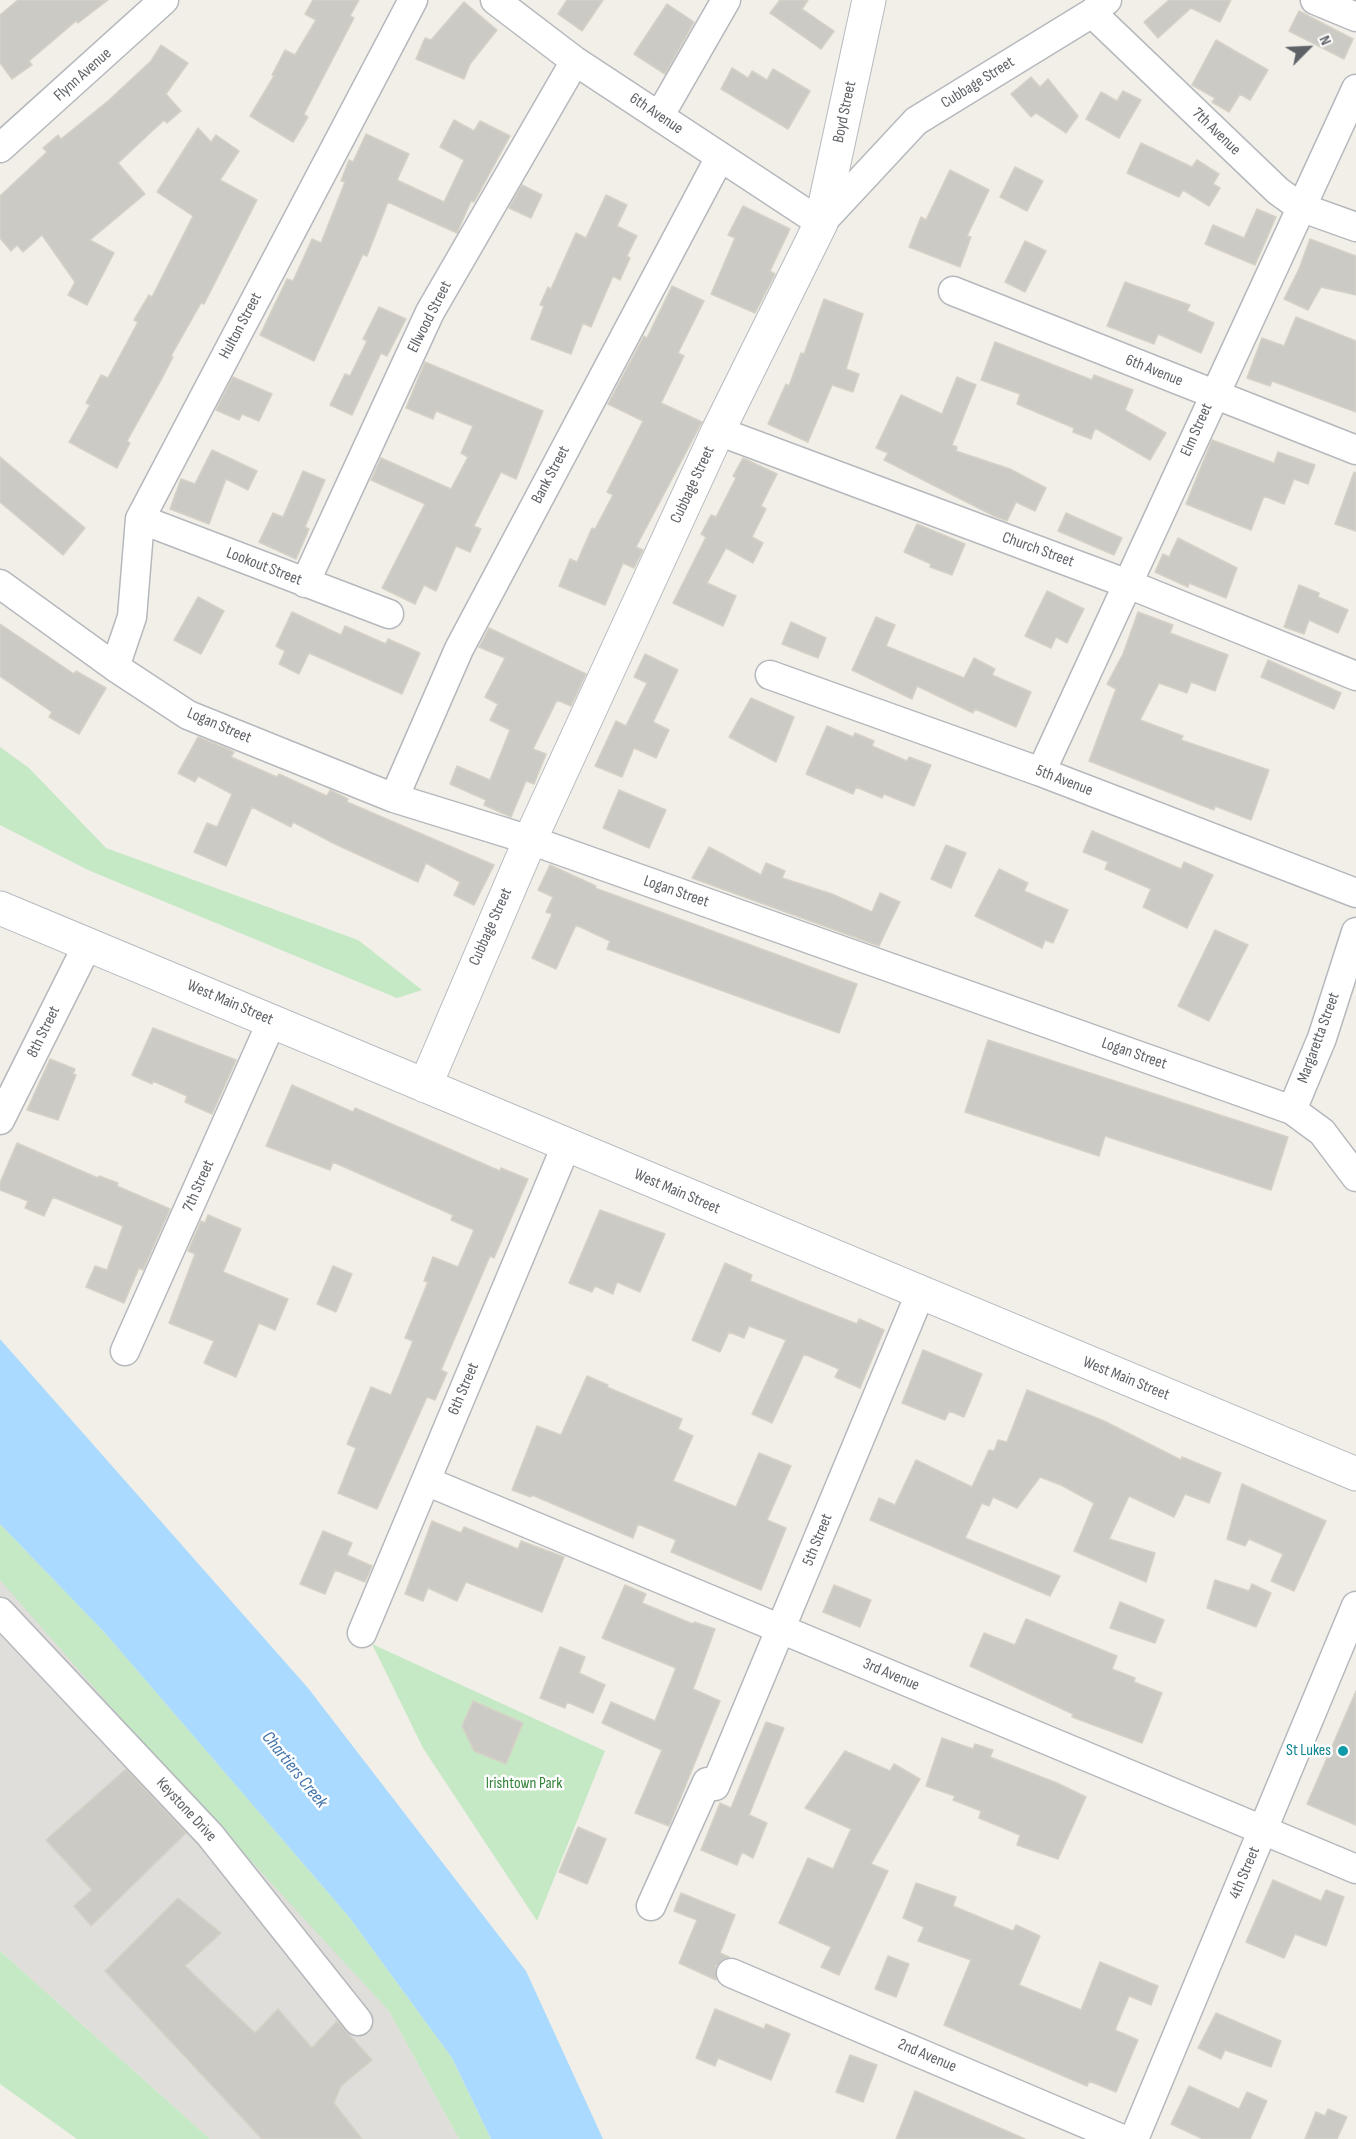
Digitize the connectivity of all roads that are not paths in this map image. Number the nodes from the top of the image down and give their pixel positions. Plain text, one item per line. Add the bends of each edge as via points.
1 (164, 0) edge
2 (413, 0) edge
3 (495, 0) edge
4 (726, 0) edge
5 (869, 0) edge
6 (1315, 0) edge
7 (1099, 6) edge
8 (1356, 17) edge
9 (575, 61) junction
10 (1356, 89) edge
11 (660, 115) junction
12 (0, 148) edge
13 (719, 159) junction
14 (1300, 207) junction
15 (821, 223) junction
16 (1356, 227) edge
17 (953, 291) dead end
18 (1213, 395) junction
19 (718, 431) junction
20 (1356, 450) edge
21 (140, 519) junction
22 (305, 583) junction
23 (0, 584) edge
24 (1128, 584) junction
25 (389, 614) dead end
26 (115, 667) junction
27 (770, 675) dead end
28 (1356, 676) edge
29 (1041, 772) junction
30 (394, 798) junction
31 (530, 840) junction
32 (1356, 893) edge
33 (0, 908) edge
34 (1356, 932) edge
35 (88, 944) junction
36 (272, 1021) junction
37 (426, 1086) junction
38 (1292, 1110) junction
39 (2, 1117) edge
40 (566, 1146) junction
41 (1356, 1177) edge
42 (920, 1294) junction
43 (125, 1351) dead end
44 (1356, 1474) edge
45 (426, 1481) junction
46 (1356, 1606) edge
47 (0, 1612) edge
48 (782, 1629) junction
49 (362, 1633) dead end
50 (1262, 1830) junction
51 (1356, 1869) edge
52 (651, 1906) dead end
53 (731, 1973) dead end
54 (358, 2021) dead end
55 (1122, 2139) edge
56 (1134, 2139) edge

1 - 12 street, Flynn Avenue
2 - 21 street, Hulton Street
3 - 9 street, 6th Avenue
4 - 11 street
5 - 15 main road, Boyd Street
6 - 8 street
7 - 14 street, 7th Avenue via 1278,191
7 - 15 street, Cubbage Street via 916,121
9 - 11 street, 6th Avenue
9 - 22 street, Ellwood Street via 430,312
10 - 14 street, Elm Street
11 - 13 street, 6th Avenue
13 - 15 street, 6th Avenue
13 - 30 street, Bank Street via 459,649
14 - 16 street, 7th Avenue
14 - 18 street, Elm Street
15 - 19 main road, Cubbage Street
17 - 18 street, 6th Avenue
18 - 20 street, 6th Avenue
18 - 24 street, Elm Street
19 - 24 street, Church Street
19 - 31 main road, Cubbage Street
21 - 22 street, Lookout Street
21 - 26 street, Hulton Street via 132,616
22 - 25 street, Lookout Street
23 - 26 street, Logan Street
24 - 28 street, Church Street
24 - 29 street, Elm Street
26 - 30 street, Logan Street via 188,715
27 - 29 street, 5th Avenue
29 - 32 street, 5th Avenue
30 - 31 street, Logan Street
31 - 37 main road, Cubbage Street
31 - 38 street, Logan Street
33 - 35 main road, West Main Street
34 - 38 street, Margaretta Street via 1322,1038
35 - 36 main road, West Main Street
35 - 39 street, 8th Street
36 - 37 main road, West Main Street
36 - 43 street, 7th Street
37 - 40 main road, West Main Street
38 - 41 street, Logan Street via 1322,1132
40 - 42 main road, West Main Street
40 - 45 street, 6th Street
42 - 44 main road, West Main Street
42 - 48 street, 5th Street
45 - 48 street, 3rd Avenue
45 - 49 street, 6th Street
46 - 50 street, 4th Street
47 - 54 street, Keystone Drive via 210,1835
48 - 50 street, 3rd Avenue
48 - 52 street, 5th Street
50 - 51 street, 3rd Avenue
50 - 56 street, 4th Street
53 - 55 street, 2nd Avenue

